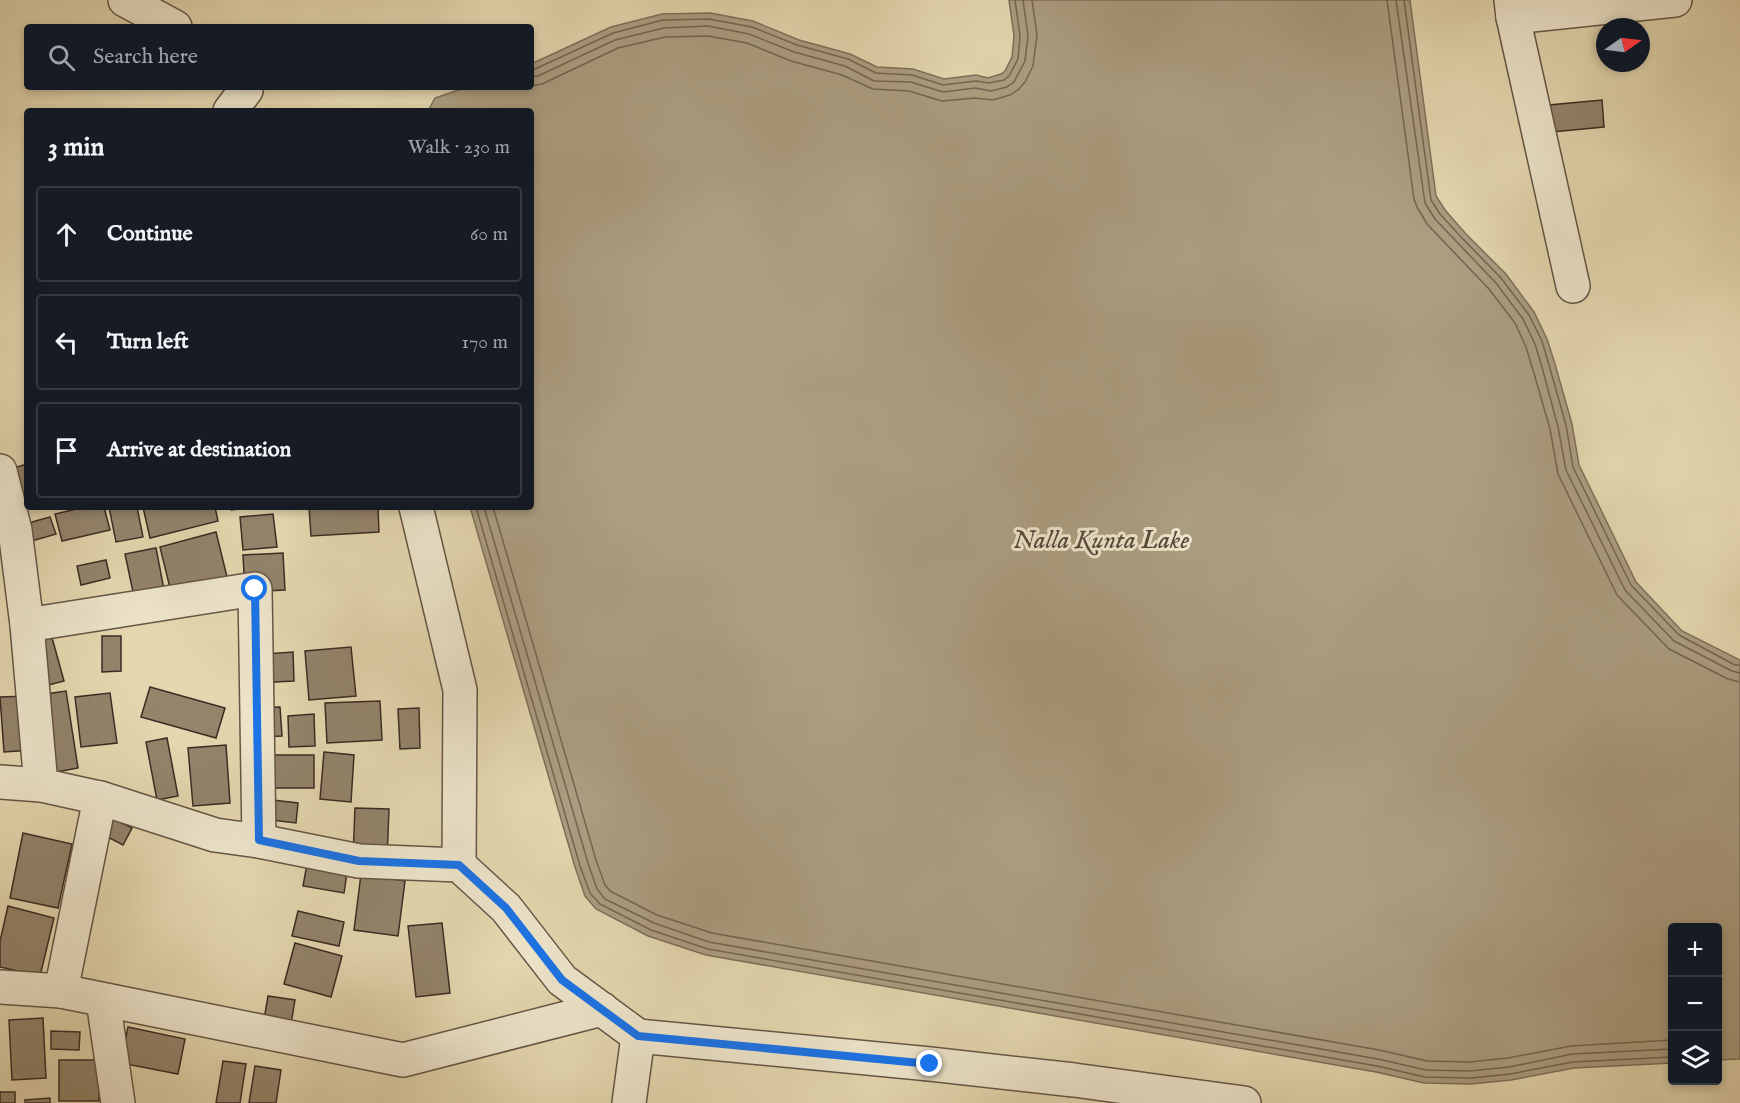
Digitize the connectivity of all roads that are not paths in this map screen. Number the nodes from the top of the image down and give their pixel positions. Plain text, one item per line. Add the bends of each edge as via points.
1 (125, 0) edge
2 (1675, 0) edge
3 (1512, 8) edge
4 (169, 24) edge
5 (246, 90) edge
6 (232, 108) edge
7 (1573, 286) dead end
8 (0, 471) edge
9 (417, 510) edge
10 (27, 626) junction
11 (0, 782) edge
12 (40, 785) junction
13 (100, 798) junction
14 (259, 840) junction
15 (459, 865) junction
16 (0, 987) edge
17 (61, 991) junction
18 (102, 1000) junction
19 (602, 1009) junction
20 (638, 1036) junction
21 (118, 1103) edge
22 (629, 1103) edge
23 (1244, 1103) edge

1 - 4 street
2 - 3 street
3 - 7 street
5 - 6 street
8 - 10 street via 15,530
9 - 15 street via 460,690
10 - 12 street
10 - 14 street via 255,589
11 - 12 street
12 - 13 street
13 - 14 street via 216,835
13 - 17 street
14 - 15 street via 359,861
15 - 19 street via 506,908 562,980
16 - 17 street
17 - 18 street
18 - 19 street via 403,1060
18 - 21 street
19 - 20 street
20 - 22 street
20 - 23 street via 941,1065

